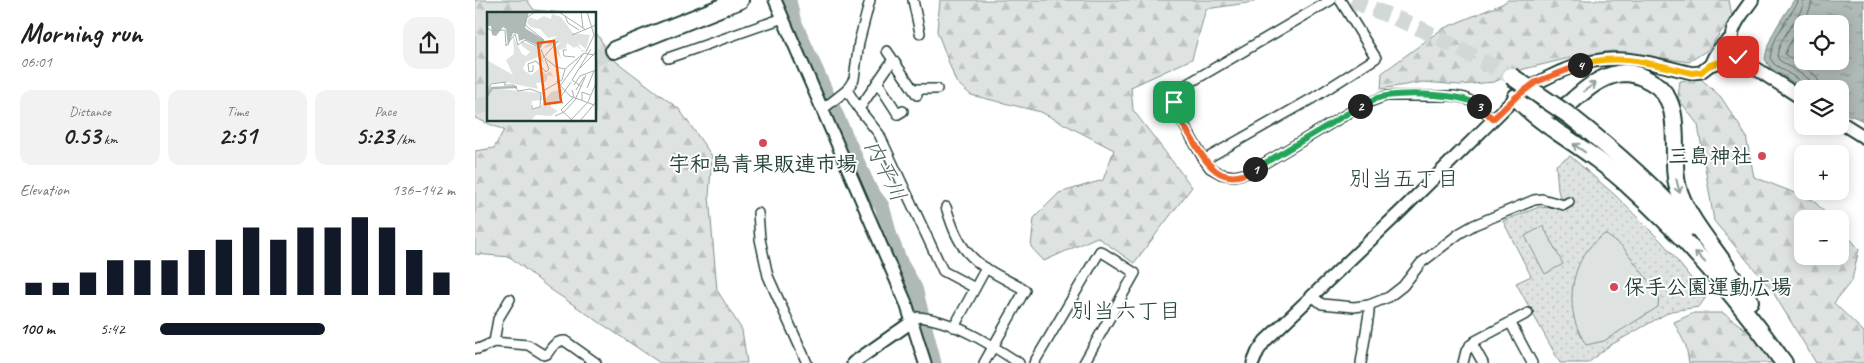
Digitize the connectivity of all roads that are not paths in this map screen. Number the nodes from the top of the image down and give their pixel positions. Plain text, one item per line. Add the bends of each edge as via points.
1 (739, 0) edge
2 (775, 0) edge
3 (870, 0) edge
4 (913, 0) edge
5 (1331, 0) edge
6 (1340, 0) edge
7 (1752, 0) edge
8 (783, 18) junction
9 (920, 33) dead end
10 (1730, 39) junction
11 (614, 50) tunnel mouth
12 (887, 51) dead end
13 (1738, 57) junction
14 (668, 58) dead end
15 (892, 61) junction
16 (1710, 65) junction
17 (1511, 76) tunnel mouth
18 (878, 84) junction
19 (937, 89) dead end
20 (843, 92) junction
21 (1794, 93) edge
22 (1516, 97) junction
23 (826, 107) junction
24 (859, 109) junction
25 (903, 112) dead end
26 (1493, 119) junction
27 (1849, 128) edge
28 (1864, 137) edge
29 (1205, 160) junction
30 (1569, 202) dead end
31 (946, 207) dead end
32 (758, 213) dead end
33 (986, 268) junction
34 (1727, 268) junction
35 (975, 288) junction
36 (1312, 296) junction
37 (510, 300) dead end
38 (1369, 305) junction
39 (1528, 313) dead end
40 (916, 319) junction
41 (1510, 322) junction
42 (954, 327) junction
43 (494, 342) junction
44 (993, 346) junction
45 (1471, 346) junction
46 (475, 348) edge
47 (597, 363) edge
48 (807, 363) edge
49 (853, 363) edge
50 (925, 363) edge
51 (984, 363) edge
52 (1019, 363) edge
53 (1034, 363) edge
54 (1084, 363) edge
55 (1253, 363) edge
56 (1361, 363) edge
57 (1463, 363) edge
58 (1483, 363) edge
59 (1532, 363) edge
60 (1784, 363) edge
61 (1792, 363) edge

1 - 11 highway
2 - 8 street
3 - 20 street via 854,79
4 - 9 street
5 - 29 street via 1184,86 1176,94 1175,109
6 - 29 street via 1376,58
7 - 10 main road
8 - 14 street
8 - 23 street
10 - 13 main road
10 - 16 street via 1717,51
12 - 15 street
13 - 16 street
13 - 21 main road
15 - 18 street
15 - 19 street via 915,92
16 - 22 street via 1701,72 1692,73 1626,59 1593,61 1536,82
17 - 34 highway, bridge via 1542,95 1614,151
18 - 24 street
18 - 25 street via 898,114
20 - 23 street
20 - 24 street
22 - 26 street
22 -> 34 highway via 1547,109 1560,109 1591,85 1611,75 1627,73 1655,84 1665,94 1672,110 1674,172 1679,194
60 -> 22 highway via 1702,259 1629,185 1532,114
23 - 40 street
24 - 35 street via 879,134 943,271
26 - 29 street via 1477,104 1459,97 1386,96 1362,105 1248,173 1221,174 1210,168
26 - 36 street
27 - 28 main road
30 - 38 street via 1534,200 1474,225 1421,263 1403,286 1389,297
31 - 33 street via 954,230 968,253
32 - 48 street via 759,239 767,276
33 - 35 street
33 - 44 street via 1025,290
34 - 61 highway
35 - 42 street
36 - 38 street via 1322,304
36 - 55 street via 1265,341
37 - 43 street via 498,319
38 - 56 street
39 - 41 street
40 - 42 street via 930,318
40 - 49 street
40 - 50 street
41 - 45 street
41 - 59 street
42 - 44 street
43 - 46 street
43 - 47 street via 528,345 543,355 553,344 565,341
44 - 51 street
44 - 52 street
45 - 57 street
45 - 58 street
53 - 54 street via 1100,251 1135,273

